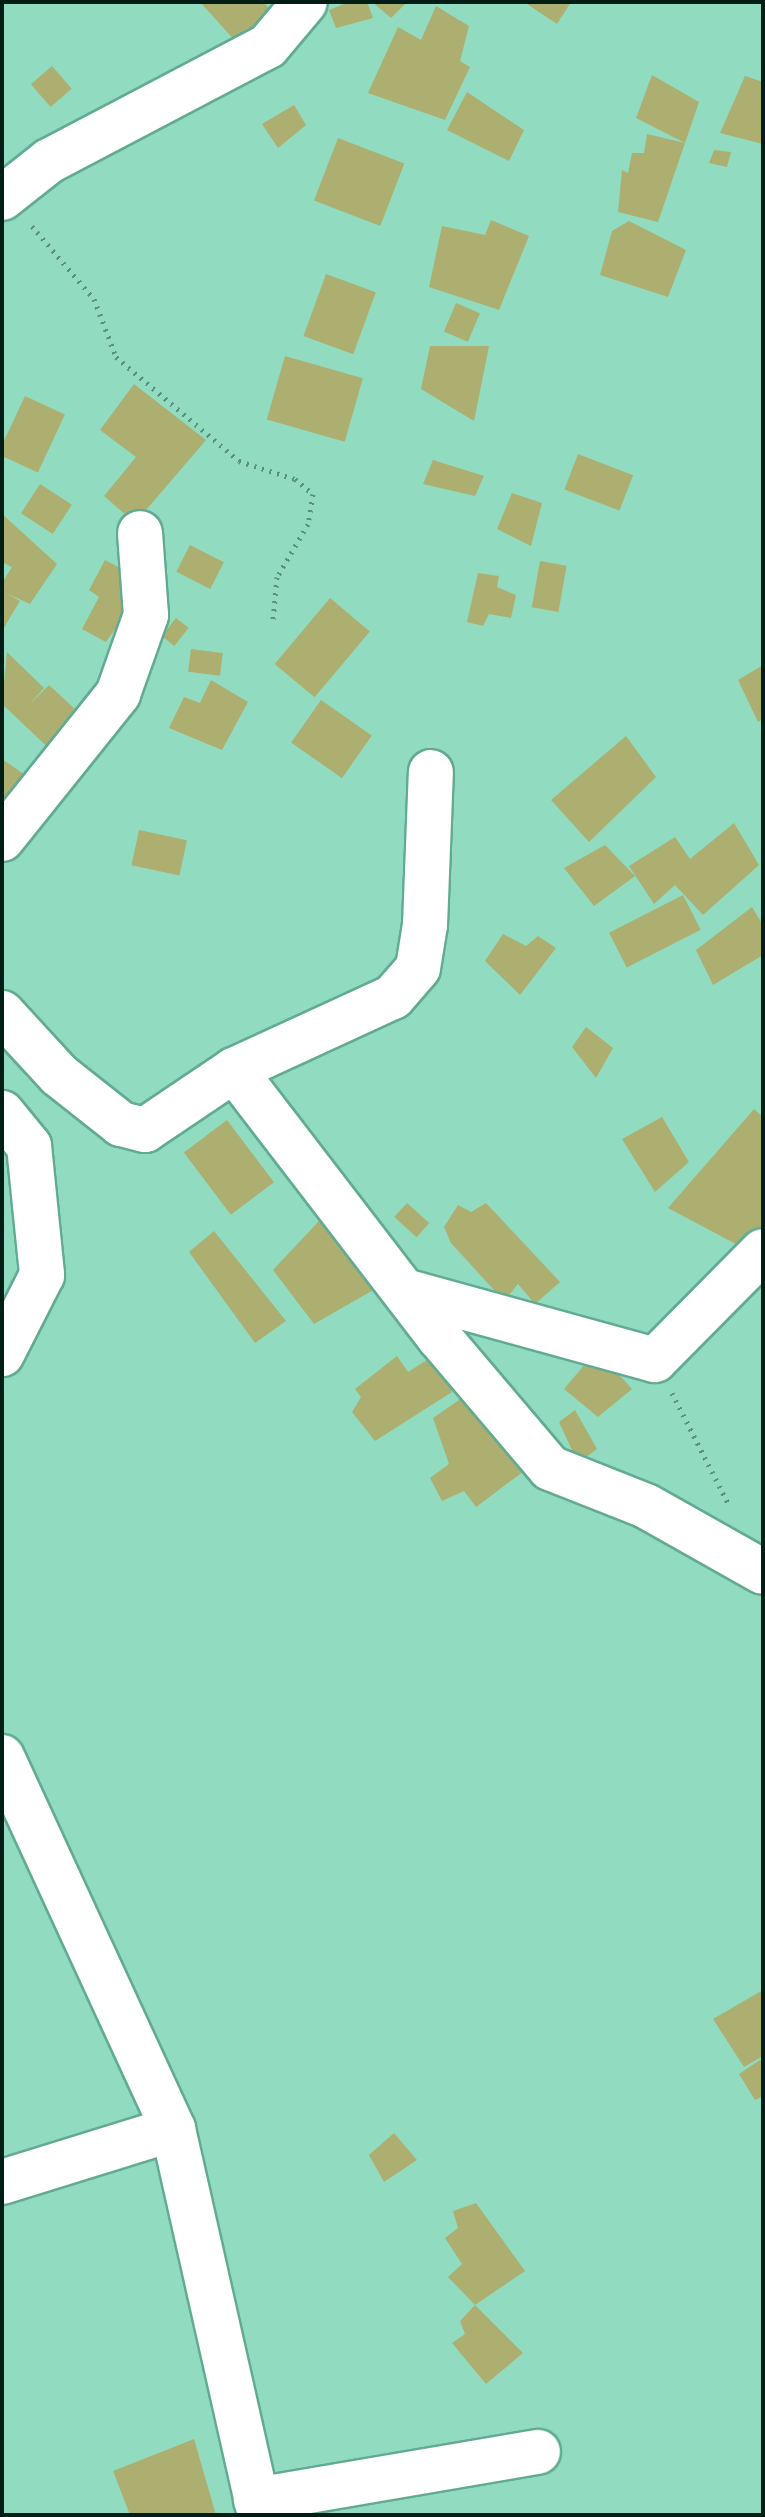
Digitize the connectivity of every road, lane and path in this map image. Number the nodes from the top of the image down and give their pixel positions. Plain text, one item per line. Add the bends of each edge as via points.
1 (305, 2) edge
2 (2, 198) edge
3 (140, 533) dead end
4 (273, 620) dead end
5 (431, 772) dead end
6 (2, 839) edge
7 (2, 1013) edge
8 (234, 1070) junction
9 (2, 1113) edge
10 (763, 1251) edge
11 (408, 1292) junction
12 (2, 1354) edge
13 (655, 1360) junction
14 (734, 1515) dead end
15 (763, 1572) edge
16 (2, 1757) edge
17 (173, 2129) junction
18 (2, 2182) edge
19 (538, 2452) dead end
20 (258, 2507) edge

1 - 2 street via 268,46 49,161
2 - 4 path via 76,273 116,357 239,461 295,479 313,494 308,524 277,577
3 - 6 street via 149,583 146,615 118,694
5 - 8 street via 432,858 418,968 393,997
7 - 8 street via 59,1075 121,1124 145,1130
8 - 11 street
9 - 12 street via 29,1146 42,1275
10 - 13 street
11 - 13 street
11 - 15 street via 550,1468 646,1506
13 - 14 path
16 - 17 street
17 - 18 street
17 - 20 street
19 - 20 street

